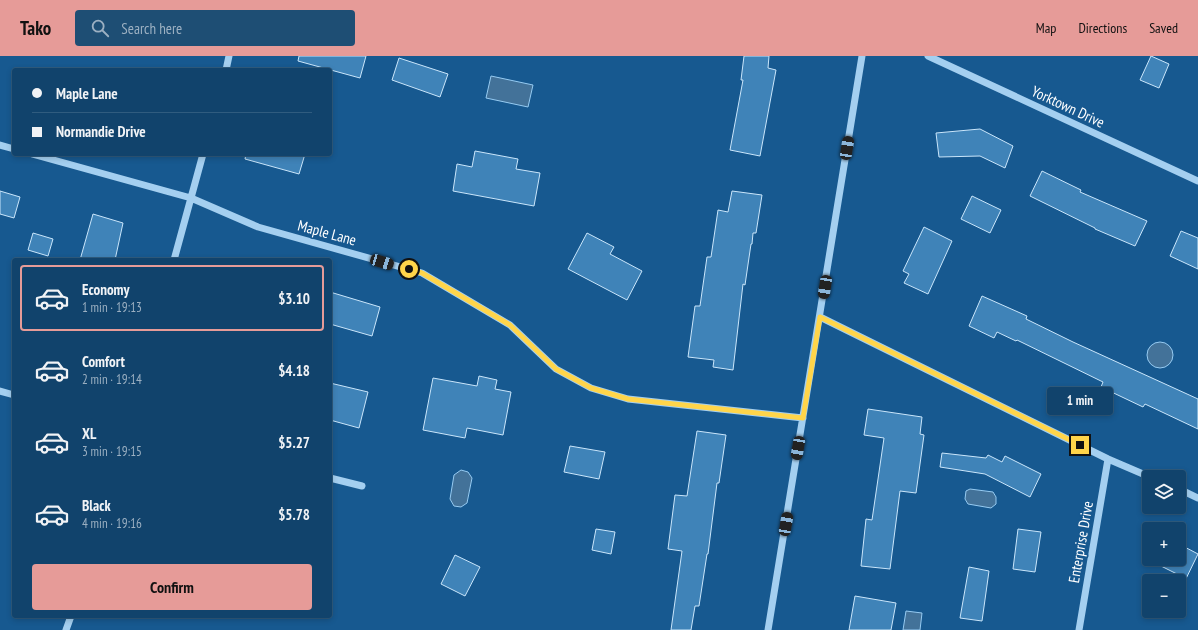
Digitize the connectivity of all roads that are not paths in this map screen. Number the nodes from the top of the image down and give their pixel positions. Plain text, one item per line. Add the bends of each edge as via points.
1 (229, 56) edge
2 (862, 56) edge
3 (928, 56) edge
4 (226, 68) edge
5 (0, 145) edge
6 (12, 148) edge
7 (39, 156) edge
8 (202, 156) edge
9 (1198, 181) edge
10 (191, 198) junction
11 (175, 258) edge
12 (820, 317) junction
13 (0, 391) edge
14 (12, 394) edge
15 (803, 418) junction
16 (1108, 459) junction
17 (1142, 474) edge
18 (332, 478) edge
19 (362, 486) dead end
20 (1186, 493) edge
21 (1198, 498) edge
22 (70, 618) edge
23 (66, 630) edge
24 (768, 630) edge
25 (1079, 630) edge

1 - 4 street
2 - 12 street
3 - 9 street, Yorktown Drive
5 - 6 street
7 - 10 street, Maple Lane
8 - 10 street
10 - 11 street
10 - 15 street, Maple Lane via 258,227 422,273 510,325 556,369 591,388 628,399
12 - 15 street
12 - 16 street
13 - 14 street
15 - 24 street
16 - 17 street
16 - 25 street, Enterprise Drive
18 - 19 street
20 - 21 street
22 - 23 street

